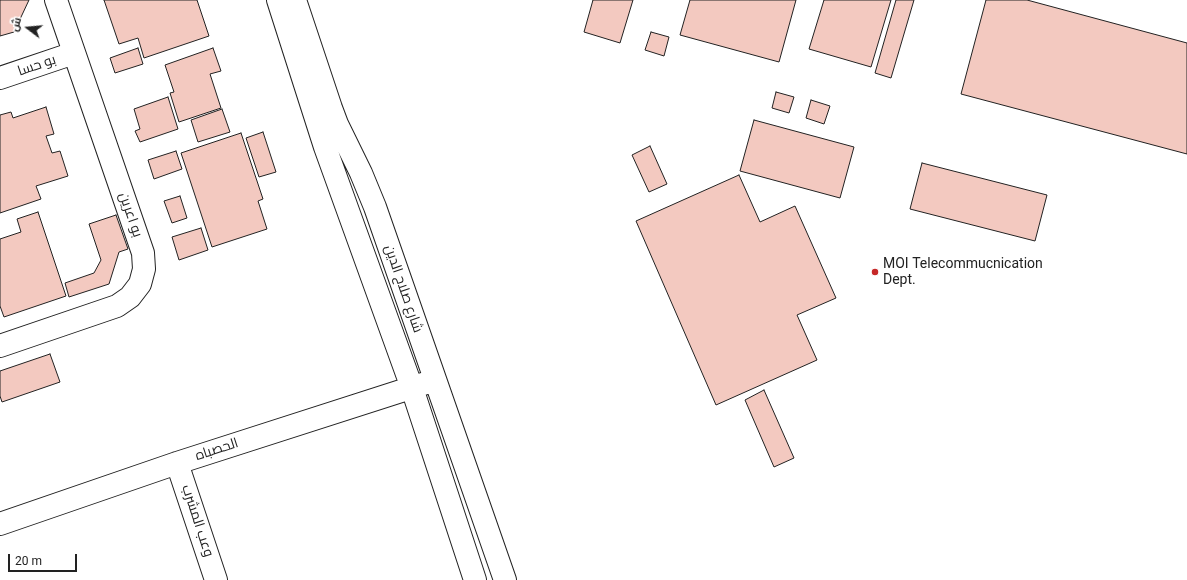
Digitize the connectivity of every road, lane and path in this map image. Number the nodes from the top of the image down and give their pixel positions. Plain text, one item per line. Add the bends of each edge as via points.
1 (56, 0) edge
2 (278, 0) edge
3 (295, 0) edge
4 (74, 53) junction
5 (0, 78) edge
6 (0, 346) edge
7 (434, 380) junction
8 (412, 388) junction
9 (177, 463) junction
10 (0, 524) edge
11 (216, 580) edge
12 (475, 580) edge
13 (505, 580) edge

1 - 4 street, بو اعرين
2 - 8 street, شارع صلاح الدين via 325,146
3 - 7 street, شارع صلاح الدين via 335,119 375,207
4 - 5 street, بو حسا
4 - 6 street, بو اعرين via 143,253 144,269 140,284 130,297 117,306
7 - 8 street, الحصباه
7 - 13 street, شارع صلاح الدين
8 - 9 street, الحصباه
8 - 12 street, شارع صلاح الدين
9 - 10 street, الحصباه
9 - 11 street, وعب المشرب

